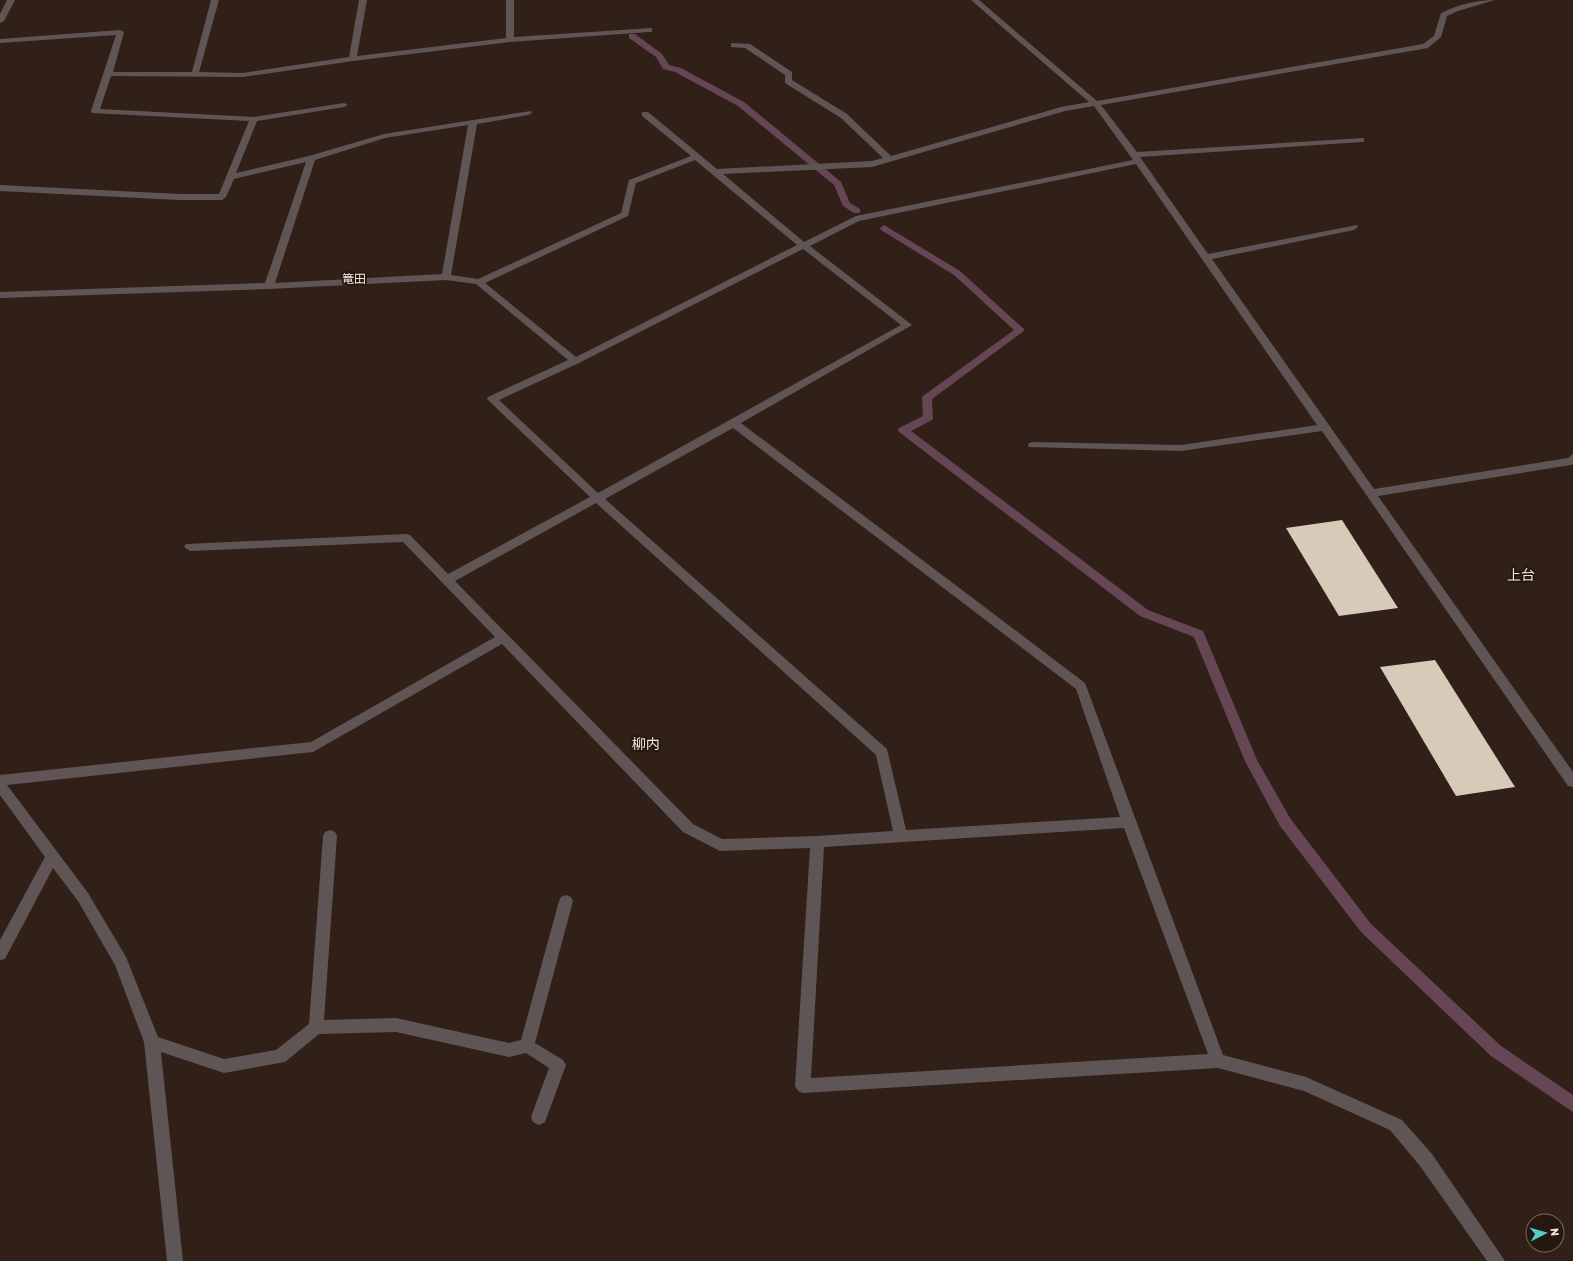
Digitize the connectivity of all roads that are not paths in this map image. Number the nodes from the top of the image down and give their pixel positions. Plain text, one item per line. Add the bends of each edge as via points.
1 (11, 0) edge
2 (215, 0) edge
3 (363, 0) edge
4 (510, 0) edge
5 (975, 0) edge
6 (1491, 0) edge
7 (0, 21) edge
8 (649, 30) dead end
9 (510, 40) junction
10 (0, 41) edge
11 (734, 45) dead end
12 (353, 59) junction
13 (108, 74) junction
14 (195, 74) junction
15 (1096, 104) junction
16 (344, 105) dead end
17 (528, 113) dead end
18 (645, 114) dead end
19 (254, 119) junction
20 (473, 122) junction
21 (1361, 140) dead end
22 (696, 157) junction
23 (311, 158) junction
24 (1137, 158) junction
25 (889, 159) junction
26 (714, 172) junction
27 (231, 177) junction
28 (0, 188) edge
29 (1354, 227) dead end
30 (804, 246) junction
31 (1208, 257) junction
32 (446, 277) junction
33 (479, 282) junction
34 (269, 286) junction
35 (0, 295) edge
36 (575, 361) junction
37 (734, 423) junction
38 (1325, 427) junction
39 (1033, 445) dead end
40 (1573, 458) edge
41 (1371, 493) junction
42 (597, 498) junction
43 (190, 547) dead end
44 (447, 580) junction
45 (503, 638) junction
46 (0, 780) edge
47 (1573, 782) edge
48 (0, 785) edge
49 (1129, 822) junction
50 (330, 836) dead end
51 (901, 836) junction
52 (817, 842) junction
53 (53, 855) junction
54 (566, 901) dead end
55 (0, 954) edge
56 (316, 1027) junction
57 (152, 1042) junction
58 (528, 1046) junction
59 (1218, 1061) junction
60 (538, 1117) dead end
61 (175, 1261) edge
62 (1497, 1261) edge

1 - 7 street
2 - 14 street
3 - 12 street
4 - 9 street
5 - 15 street
6 - 15 street via 1455,9 1444,15 1436,37 1425,46
8 - 9 street
9 - 12 street
10 - 13 street via 120,32
11 - 25 street via 747,46 788,74 788,81 844,116
12 - 14 street via 243,75
13 - 14 street
13 - 19 street via 95,111
15 - 24 street
15 - 25 street via 1064,108
16 - 19 street
17 - 20 street
18 - 22 street
19 - 27 street
20 - 23 street via 384,136
20 - 32 street
21 - 24 street
22 - 26 street
22 - 33 street via 632,182 626,214
23 - 27 street
23 - 34 street
24 - 30 street via 856,219
24 - 31 street
25 - 26 street via 872,164
26 - 30 street
27 - 28 street via 222,197
29 - 31 street
30 - 36 street
30 - 37 street via 906,326
31 - 38 street
32 - 33 street
32 - 34 street
33 - 36 street
34 - 35 street
36 - 42 street via 492,399
37 - 42 street
37 - 49 street via 1081,686
38 - 39 street via 1181,448
38 - 41 street
40 - 41 street
41 - 47 street
42 - 44 street
42 - 51 street via 882,753
43 - 44 street via 406,538
44 - 45 street
45 - 46 street via 313,747
45 - 52 street via 688,828 720,845
48 - 53 street
49 - 51 street
49 - 59 street
50 - 56 street
51 - 52 street
52 - 59 street via 803,1086
53 - 55 street
53 - 57 street via 83,897 121,962
54 - 58 street
56 - 57 street via 280,1057 224,1066
56 - 58 street via 396,1025 509,1050
57 - 61 street
58 - 60 street via 558,1065
59 - 62 street via 1306,1084 1396,1125 1426,1160

